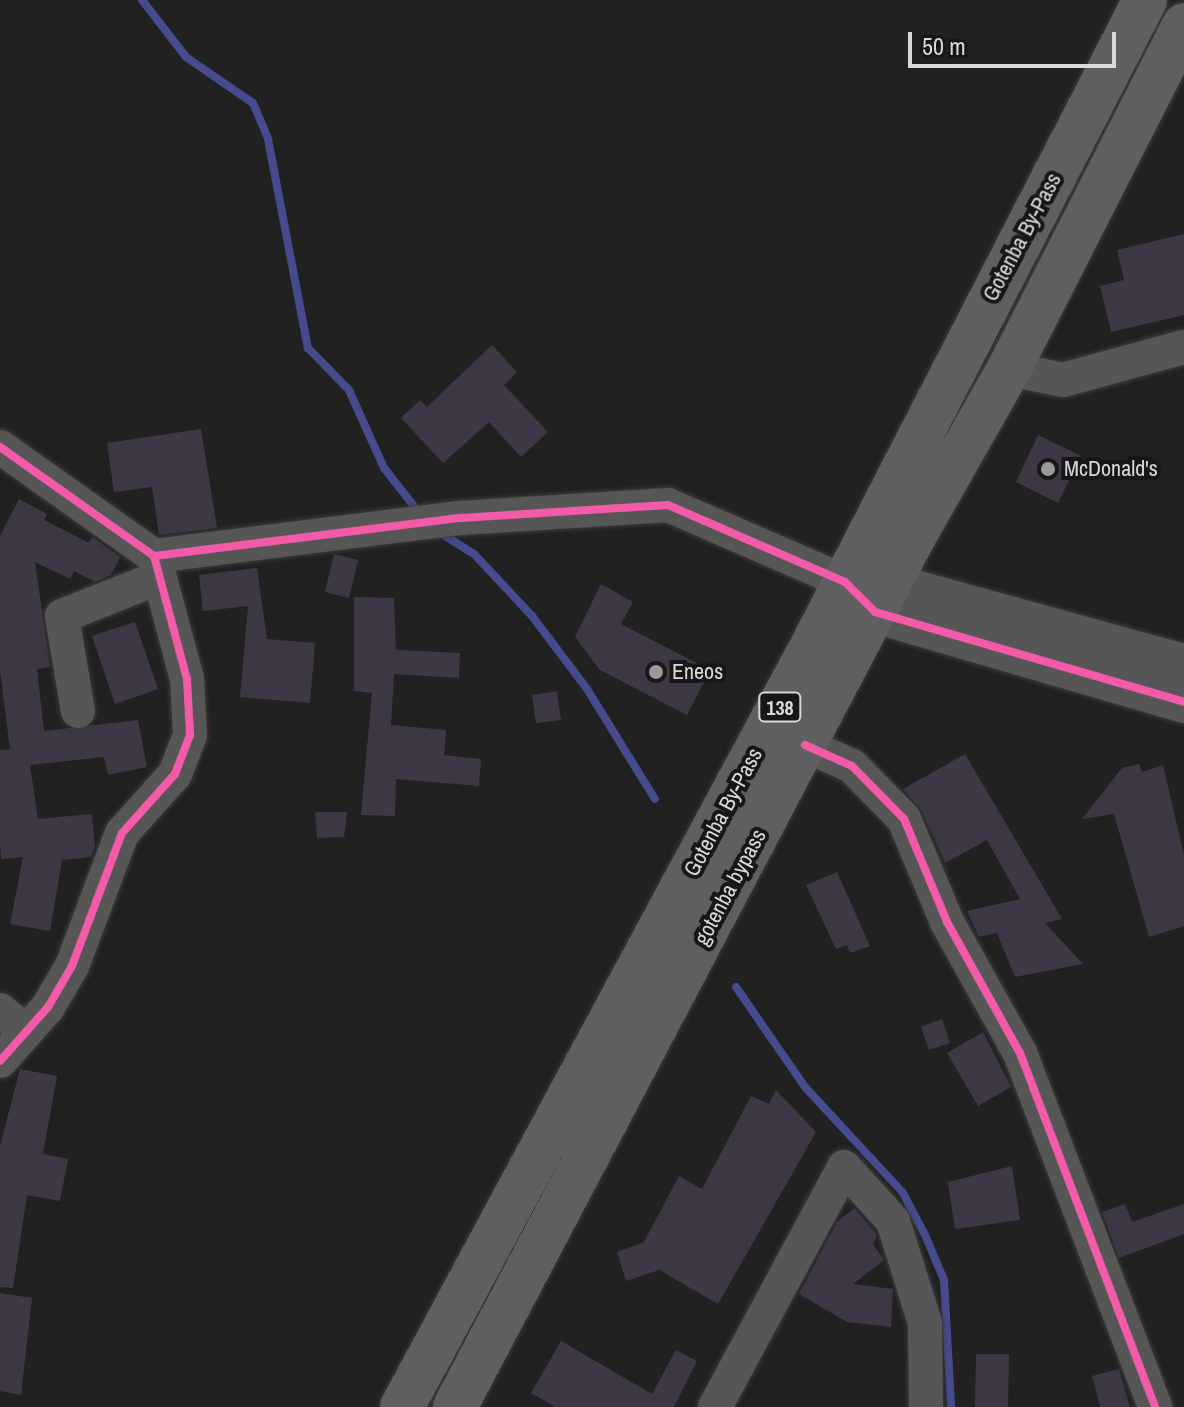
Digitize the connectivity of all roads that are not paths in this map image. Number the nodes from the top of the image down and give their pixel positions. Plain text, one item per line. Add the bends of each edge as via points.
1 (1145, 0) edge
2 (1184, 25) edge
3 (1184, 347) edge
4 (1009, 369) junction
5 (0, 447) edge
6 (157, 567) junction
7 (870, 592) junction
8 (1184, 665) edge
9 (1184, 702) edge
10 (78, 711) dead end
11 (805, 745) junction
12 (13, 1021) edge
13 (0, 1061) edge
14 (402, 1407) edge
15 (455, 1407) edge
16 (715, 1407) edge
17 (926, 1407) edge
18 (1155, 1407) edge

1 - 7 highway, Gotenba By-Pass / 138
2 - 4 highway, 138
3 - 4 street via 1063,380
4 - 7 highway, gotenba bypass / 138
5 - 6 street
6 - 7 street via 461,518 596,504 668,505
6 - 10 street via 62,616
6 - 12 street via 187,679 190,735 175,774 122,833 72,966
7 - 8 street
7 - 9 street
7 - 11 highway, gotenba bypass / 138
7 - 14 highway, Gotenba By-Pass / 138
11 - 15 highway, gotenba bypass / 138
11 - 18 street via 852,766 904,819 947,922 1020,1053
12 - 13 street
16 - 17 street via 844,1167 893,1221 925,1323

